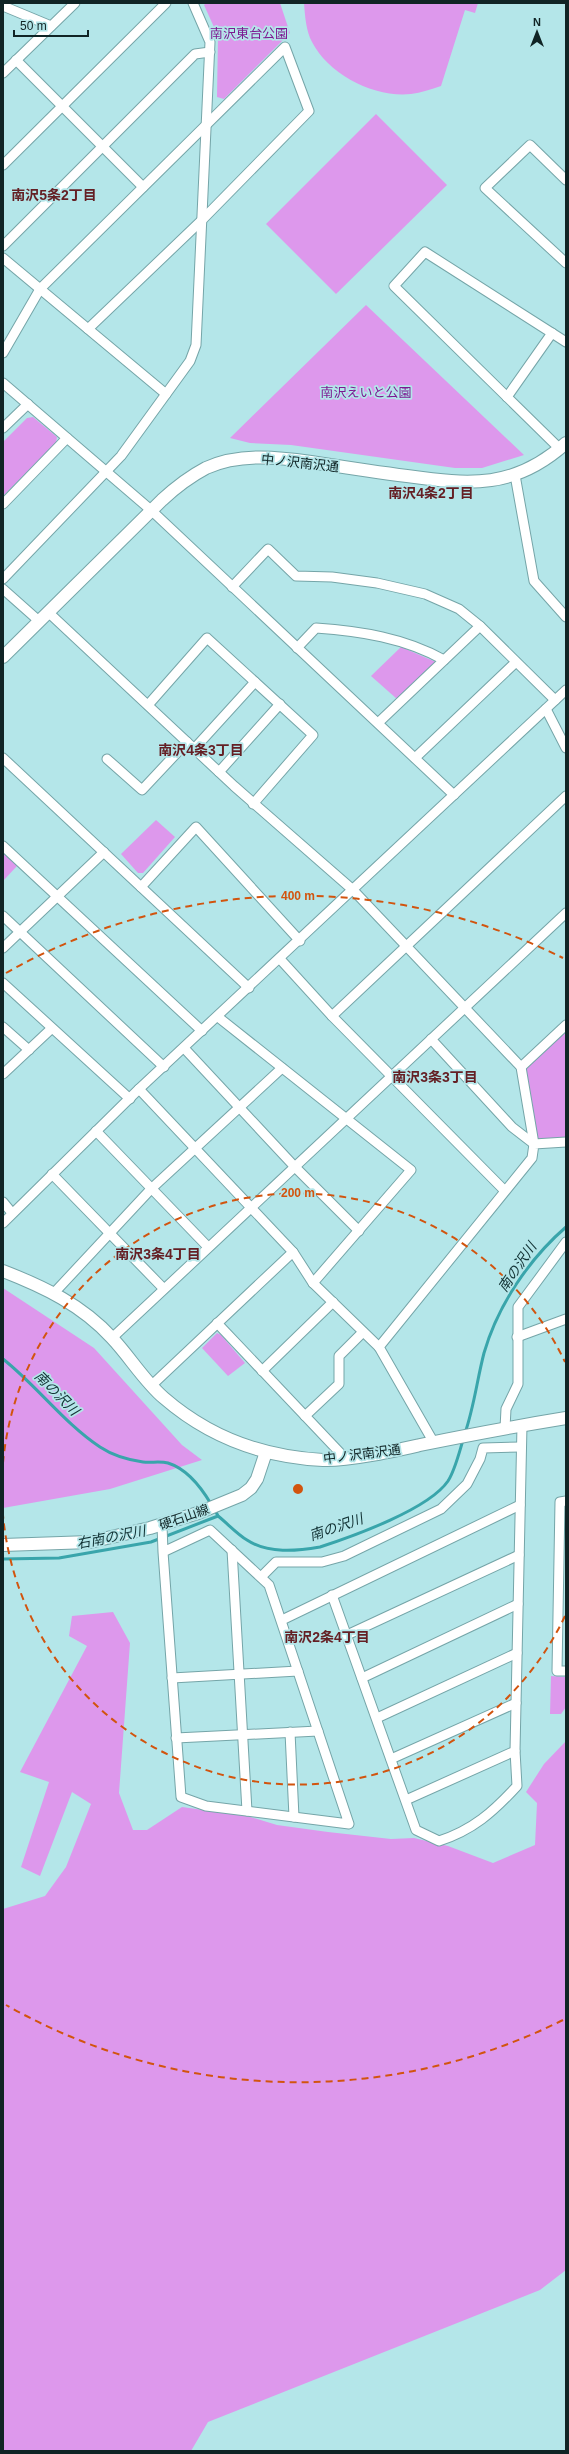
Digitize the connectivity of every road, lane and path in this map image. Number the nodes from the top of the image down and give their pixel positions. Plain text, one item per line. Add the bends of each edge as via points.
1 (76, 3) edge
2 (166, 3) edge
3 (193, 3) edge
4 (3, 6) edge
5 (51, 26) junction
6 (210, 52) junction
7 (16, 60) junction
8 (3, 73) edge
9 (61, 107) junction
10 (207, 123) junction
11 (102, 147) junction
12 (3, 165) edge
13 (566, 180) edge
14 (143, 187) junction
15 (202, 220) junction
16 (3, 246) edge
17 (3, 258) edge
18 (566, 263) edge
19 (40, 289) junction
20 (88, 329) junction
21 (552, 333) junction
22 (566, 342) edge
23 (3, 353) edge
24 (3, 383) edge
25 (166, 394) junction
26 (508, 397) junction
27 (28, 404) junction
28 (3, 428) edge
29 (67, 438) junction
30 (563, 446) edge
31 (106, 472) junction
32 (515, 475) junction
33 (3, 504) edge
34 (152, 512) junction
35 (3, 579) edge
36 (232, 587) junction
37 (3, 589) edge
38 (48, 612) junction
39 (566, 617) edge
40 (38, 621) junction
41 (480, 626) junction
42 (297, 648) junction
43 (3, 657) edge
44 (444, 660) junction
45 (516, 662) junction
46 (255, 682) junction
47 (566, 690) edge
48 (555, 700) junction
49 (280, 704) junction
50 (148, 706) junction
51 (546, 709) junction
52 (378, 723) junction
53 (191, 746) junction
54 (566, 748) edge
55 (3, 758) edge
56 (415, 758) junction
57 (107, 759) dead end
58 (219, 772) junction
59 (454, 794) junction
60 (566, 796) edge
61 (253, 804) junction
62 (3, 846) edge
63 (104, 852) junction
64 (141, 887) junction
65 (353, 890) junction
66 (58, 897) junction
67 (566, 913) edge
68 (3, 916) edge
69 (20, 932) junction
70 (300, 941) junction
71 (407, 945) junction
72 (3, 948) edge
73 (280, 959) junction
74 (3, 983) edge
75 (249, 988) junction
76 (465, 1007) junction
77 (332, 1016) junction
78 (218, 1017) junction
79 (566, 1024) edge
80 (3, 1027) edge
81 (51, 1028) junction
82 (202, 1031) junction
83 (431, 1039) junction
84 (184, 1048) junction
85 (29, 1050) junction
86 (164, 1067) junction
87 (521, 1067) junction
88 (282, 1068) junction
89 (3, 1074) edge
90 (391, 1076) junction
91 (139, 1089) junction
92 (130, 1099) junction
93 (239, 1107) junction
94 (344, 1119) junction
95 (96, 1131) junction
96 (566, 1142) edge
97 (534, 1144) junction
98 (196, 1147) junction
99 (294, 1166) junction
100 (52, 1174) junction
101 (151, 1189) junction
102 (504, 1190) junction
103 (3, 1202) edge
104 (250, 1207) junction
105 (12, 1213) junction
106 (3, 1223) edge
107 (359, 1231) junction
108 (109, 1232) junction
109 (566, 1242) edge
110 (208, 1247) junction
111 (293, 1252) junction
112 (3, 1271) edge
113 (313, 1283) junction
114 (163, 1288) junction
115 (54, 1293) junction
116 (333, 1302) junction
117 (566, 1319) edge
118 (217, 1323) junction
119 (363, 1332) junction
120 (517, 1337) junction
121 (112, 1338) junction
122 (379, 1347) junction
123 (262, 1371) junction
124 (152, 1385) junction
125 (305, 1416) junction
126 (566, 1418) edge
127 (522, 1424) junction
128 (500, 1429) junction
129 (434, 1443) junction
130 (521, 1447) junction
131 (266, 1452) junction
132 (344, 1457) junction
133 (566, 1502) edge
134 (520, 1505) junction
135 (162, 1525) junction
136 (3, 1545) edge
137 (232, 1550) junction
138 (163, 1552) junction
139 (519, 1555) junction
140 (261, 1577) junction
141 (332, 1595) junction
142 (518, 1604) junction
143 (282, 1620) junction
144 (347, 1635) junction
145 (517, 1653) junction
146 (298, 1670) junction
147 (566, 1671) edge
148 (238, 1674) junction
149 (172, 1678) junction
150 (362, 1678) junction
151 (516, 1704) junction
152 (377, 1718) junction
153 (318, 1731) junction
154 (290, 1732) junction
155 (242, 1735) junction
156 (176, 1738) junction
157 (515, 1751) junction
158 (392, 1759) junction
159 (406, 1800) junction
160 (247, 1811) junction
161 (294, 1817) junction

1 - 5 street
2 - 9 street
3 - 6 street via 208,35
4 - 5 street
5 - 7 street
6 - 10 street
6 - 11 street via 195,54
7 - 8 street
7 - 9 street
9 - 11 street
9 - 12 street
10 - 14 street
10 - 15 street
10 - 15 street via 285,47 309,111
11 - 14 street
11 - 16 street
13 - 18 street via 530,145 485,188
14 - 19 street
15 - 20 street
15 - 25 street via 196,345 190,361
17 - 19 street
19 - 20 street
19 - 23 street
20 - 25 street
21 - 22 street
21 - 26 street
21 - 26 street via 425,252 394,286
24 - 27 street
25 - 31 street via 121,456
26 - 30 street
27 - 28 street
27 - 29 street
29 - 31 street
29 - 33 street
30 - 32 street, 中ノ沢南沢通 via 539,463
31 - 34 street
31 - 35 street
32 - 34 street, 中ノ沢南沢通 via 488,481 456,483 293,459 251,458 208,468 183,481
32 - 39 street via 534,581
34 - 36 street
34 - 38 street, 中ノ沢南沢通
36 - 41 street via 268,549 296,576 332,577 425,594 459,609
36 - 42 street
37 - 40 street
38 - 40 street, 中ノ沢南沢通
38 - 50 street
40 - 43 street, 中ノ沢南沢通
41 - 44 street
41 - 45 street
42 - 44 street via 316,628 350,630 392,639 428,651
42 - 52 street
44 - 52 street
45 - 48 street
45 - 56 street
46 - 49 street
46 - 50 street via 207,638
46 - 53 street
47 - 48 street
48 - 51 street
49 - 58 street
49 - 61 street via 313,735
50 - 53 street
51 - 54 street
51 - 59 street
52 - 56 street
53 - 57 street via 142,790
53 - 58 street
55 - 63 street
56 - 59 street
58 - 61 street
59 - 65 street
60 - 71 street
61 - 65 street
62 - 66 street
63 - 64 street
63 - 66 street
64 - 70 street via 196,827
64 - 75 street
65 - 70 street
65 - 71 street
66 - 69 street
66 - 82 street
67 - 76 street
68 - 69 street
69 - 72 street
69 - 86 street
70 - 73 street
71 - 76 street
71 - 77 street
73 - 75 street
73 - 77 street
74 - 81 street
75 - 78 street
76 - 83 street
76 - 87 street
77 - 90 street
78 - 82 street
78 - 88 street
79 - 87 street
80 - 85 street
81 - 85 street
81 - 92 street
82 - 84 street
83 - 90 street
83 - 97 street via 512,1127
84 - 86 street
84 - 93 street
85 - 89 street
86 - 91 street
87 - 97 street
88 - 93 street
88 - 94 street
90 - 94 street
90 - 102 street
91 - 92 street
91 - 98 street
92 - 95 street
93 - 98 street
93 - 99 street
94 - 99 street
94 - 107 street via 411,1170
95 - 100 street
95 - 101 street
96 - 97 street
97 - 102 street via 532,1158
98 - 101 street
98 - 104 street
99 - 104 street
99 - 107 street
100 - 105 street
100 - 108 street
101 - 108 street
101 - 110 street
102 - 122 street
103 - 105 street
104 - 110 street
104 - 111 street
105 - 106 street
107 - 113 street
108 - 114 street
108 - 115 street
109 - 120 street via 518,1307
110 - 114 street
111 - 113 street
111 - 118 street
112 - 115 street, 中ノ沢南沢通
113 - 116 street
114 - 121 street
115 - 121 street, 中ノ沢南沢通 via 85,1313
116 - 119 street
116 - 123 street
117 - 120 street
118 - 123 street
118 - 124 street
119 - 122 street
119 - 125 street via 339,1356 339,1384
120 - 128 street via 518,1384
121 - 124 street, 中ノ沢南沢通
122 - 129 street
123 - 125 street
124 - 131 street, 中ノ沢南沢通 via 193,1421 226,1439
125 - 132 street
126 - 127 street, 中ノ沢南沢通
127 - 128 street, 中ノ沢南沢通
127 - 130 street
128 - 129 street, 中ノ沢南沢通
129 - 132 street, 中ノ沢南沢通
130 - 134 street
130 - 140 street via 483,1448 466,1484 441,1509 344,1556 322,1562 276,1562
131 - 132 street, 中ノ沢南沢通 via 325,1460
131 - 135 street, 硬石山線 via 257,1479 242,1495
133 - 147 street via 560,1502 557,1671
134 - 139 street
134 - 141 street
135 - 136 street, 硬石山線 via 90,1542
135 - 138 street
137 - 138 street via 210,1530
137 - 140 street
137 - 148 street
138 - 149 street
139 - 142 street
139 - 144 street
140 - 143 street via 269,1585
141 - 143 street
141 - 144 street
142 - 145 street
142 - 150 street
143 - 146 street
144 - 150 street
145 - 151 street
145 - 152 street
146 - 148 street
146 - 153 street
148 - 149 street
148 - 155 street
149 - 156 street
150 - 152 street
151 - 157 street
151 - 158 street
152 - 158 street
153 - 154 street
153 - 161 street via 349,1824
154 - 155 street
154 - 161 street
155 - 156 street
155 - 160 street
156 - 160 street via 180,1797 206,1806
157 - 159 street
157 - 159 street via 517,1786 493,1811 460,1834 439,1840 416,1830
158 - 159 street
160 - 161 street

